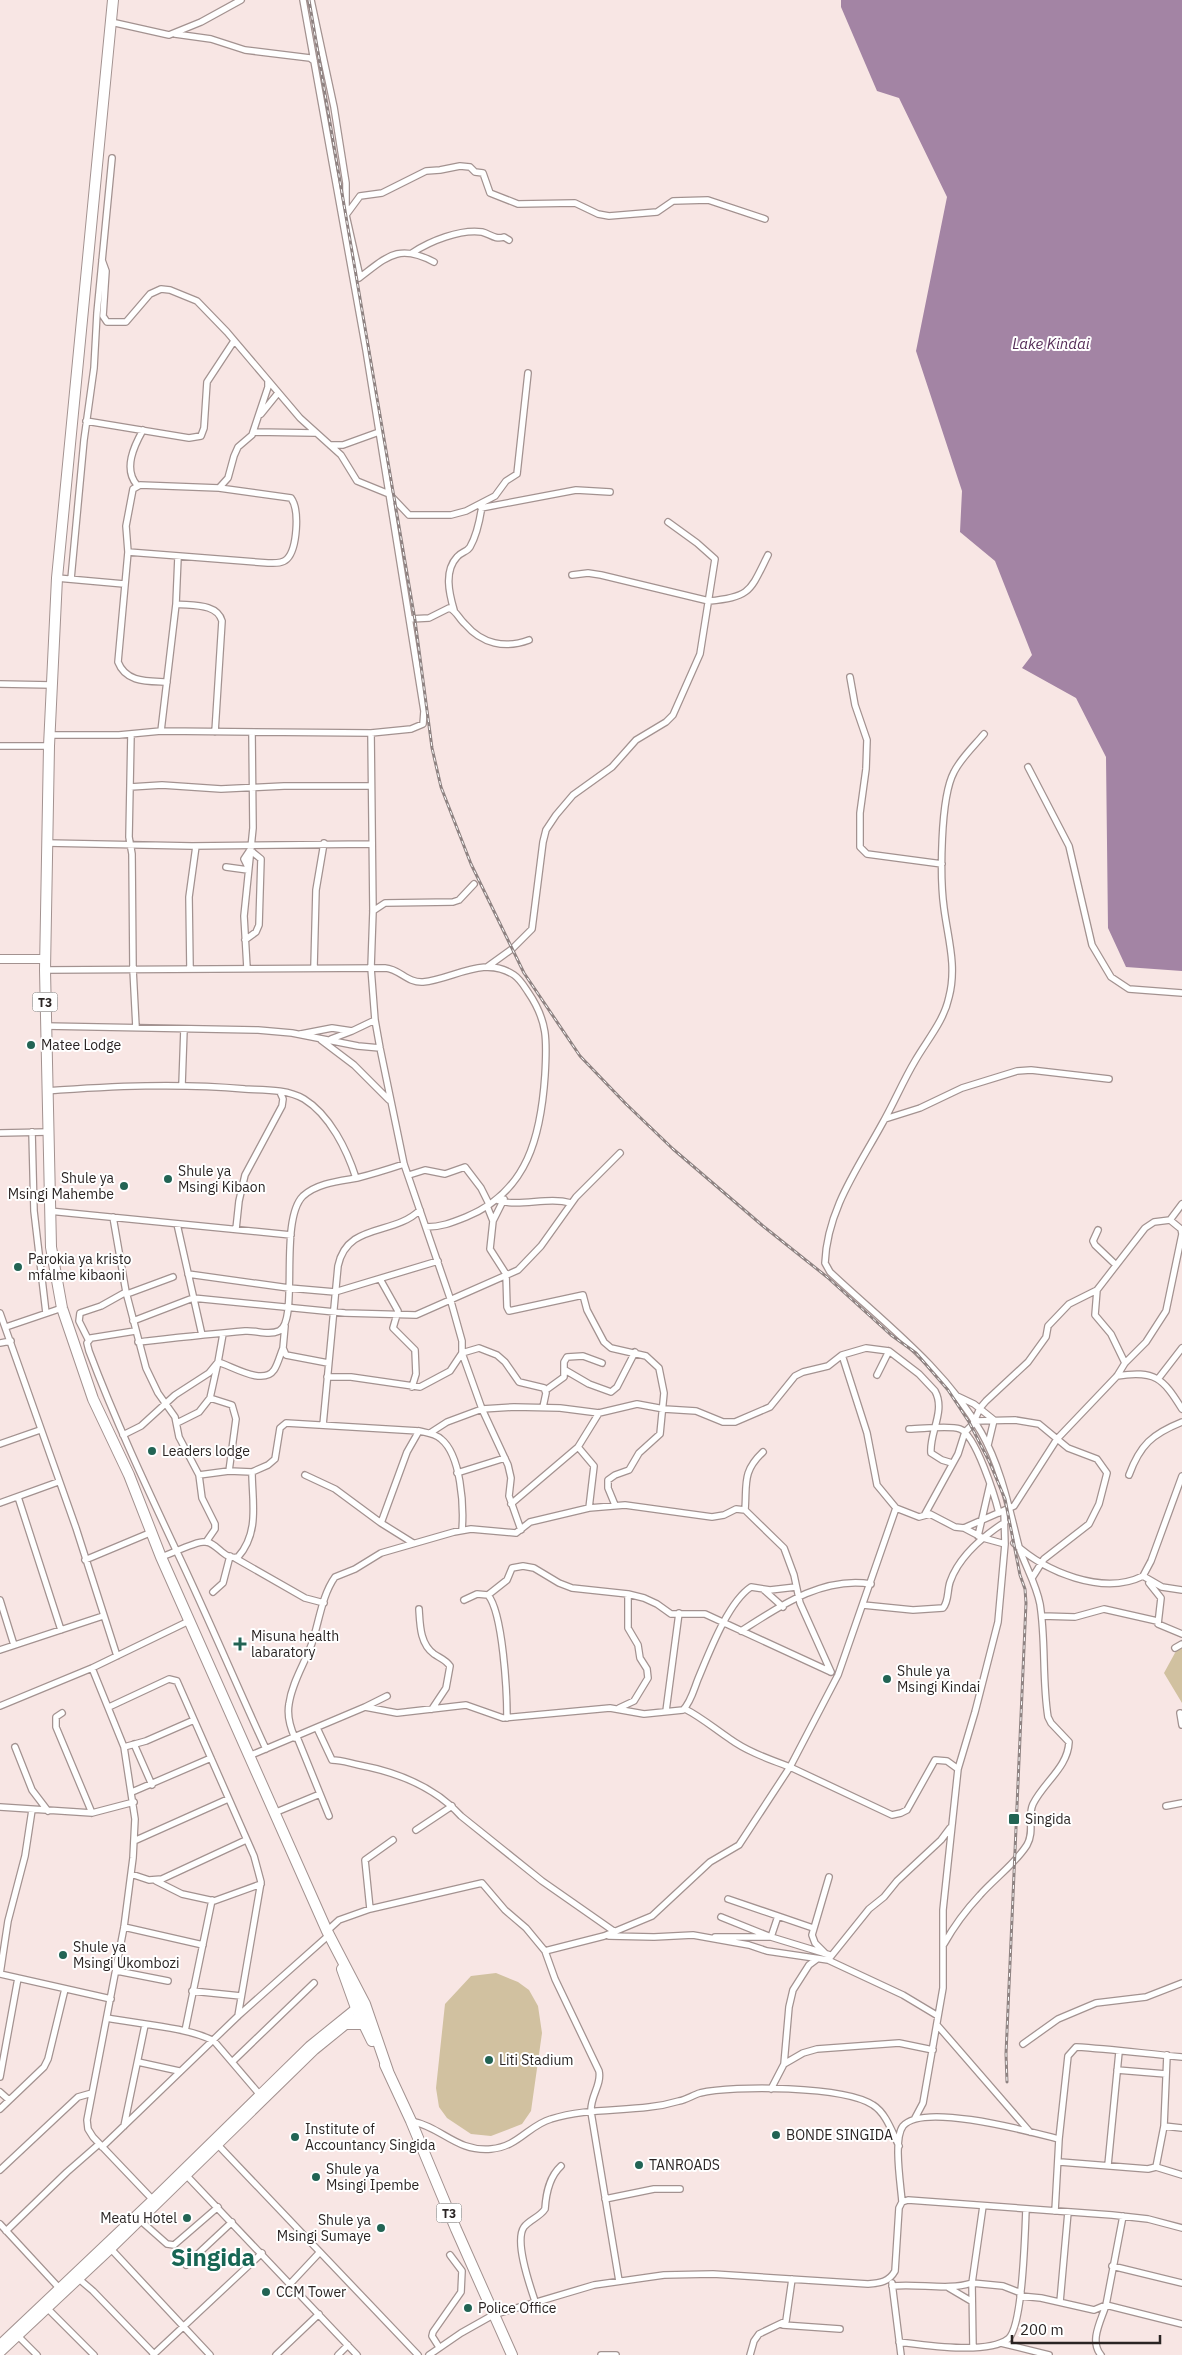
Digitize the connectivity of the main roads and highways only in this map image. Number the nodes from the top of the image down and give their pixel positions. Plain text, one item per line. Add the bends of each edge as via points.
1 (113, 0) edge
2 (0, 959) edge
3 (45, 964) junction
4 (362, 2015) junction
5 (347, 2024) joint
6 (262, 2097) junction
7 (155, 2202) junction
8 (61, 2290) junction
9 (0, 2344) edge
10 (0, 2353) edge
11 (512, 2355) edge

1 - 3 highway, T3 via 69,470 59,543 49,746
2 - 3 main road
3 - 4 highway, T3 via 49,1210 51,1246 62,1308 93,1399 336,1949
4 - 5 highway
4 - 6 main road via 309,2046
4 - 11 highway, T3
5 - 6 main road
6 - 7 main road
6 - 7 main road via 187,2176
7 - 8 main road
7 - 8 main road via 141,2221 78,2279
8 - 9 main road
8 - 10 main road

